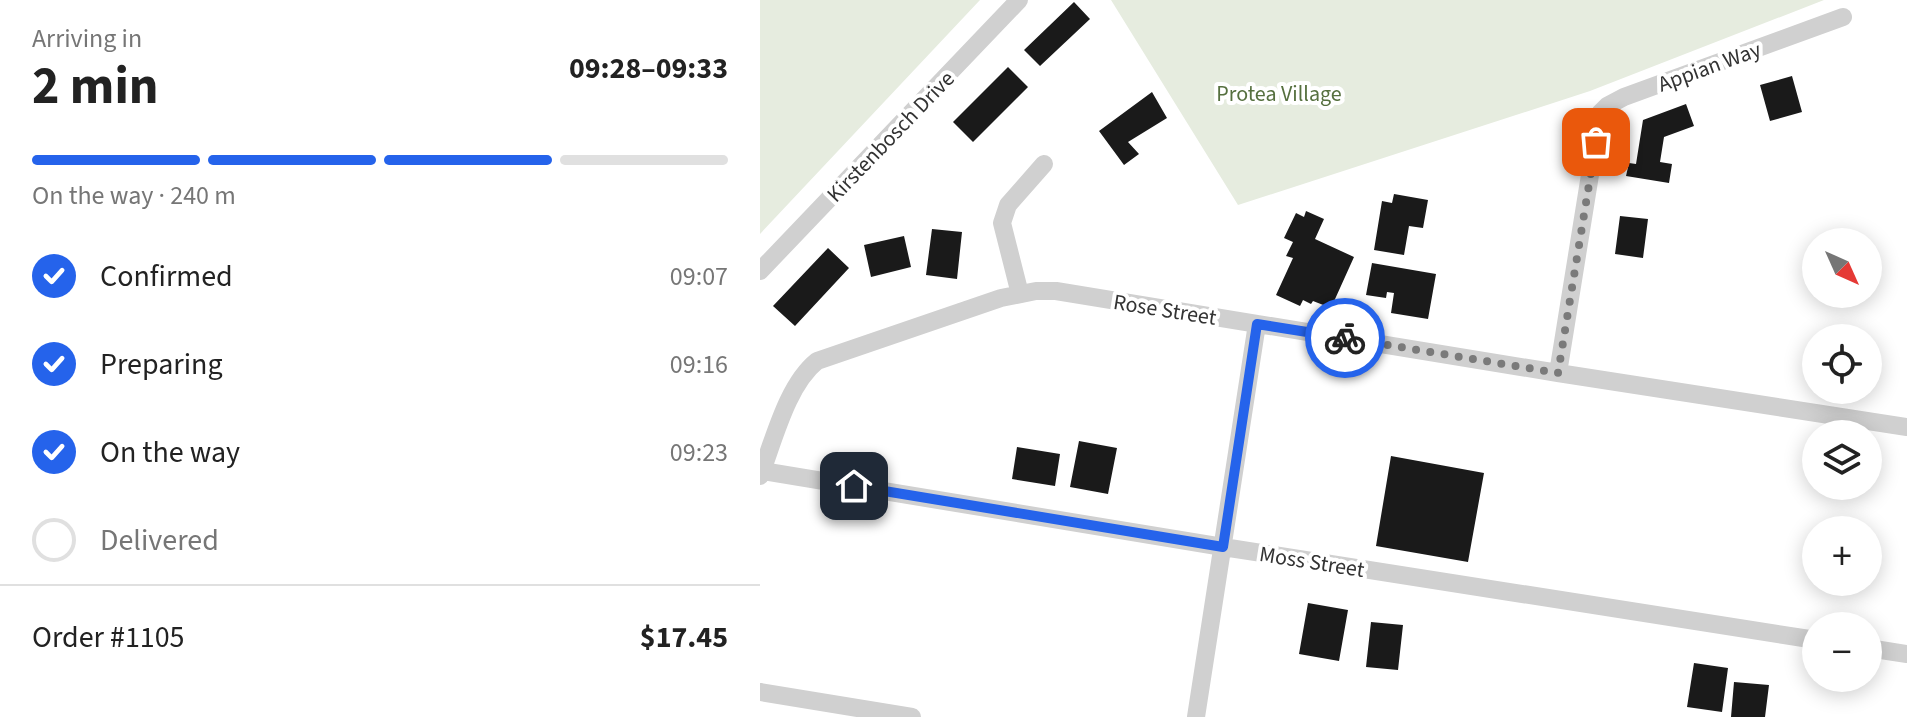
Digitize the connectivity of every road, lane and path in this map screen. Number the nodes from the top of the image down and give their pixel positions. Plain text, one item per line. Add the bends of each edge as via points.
1 (1019, 0) edge
2 (1843, 17) dead end
3 (1044, 164) dead end
4 (760, 271) edge
5 (1020, 294) junction
6 (1257, 324) junction
7 (1558, 373) junction
8 (1907, 427) edge
9 (761, 474) edge
10 (1223, 547) junction
11 (1802, 638) edge
12 (1882, 650) edge
13 (1907, 654) edge
14 (760, 692) edge
15 (912, 717) edge
16 (1196, 717) edge

1 - 4 street, Kirstenbosch Drive
2 - 7 street, Appian Way via 1624,97 1600,113
3 - 5 street via 1008,205 1002,223
5 - 6 street, Rose Street via 1056,291
5 - 9 street, Rose Street via 826,357 807,369 792,392
6 - 7 street, Rose Street
6 - 10 street
7 - 8 street, Rose Street
9 - 10 street, Moss Street
10 - 11 street, Moss Street
10 - 16 street
12 - 13 street
14 - 15 street

